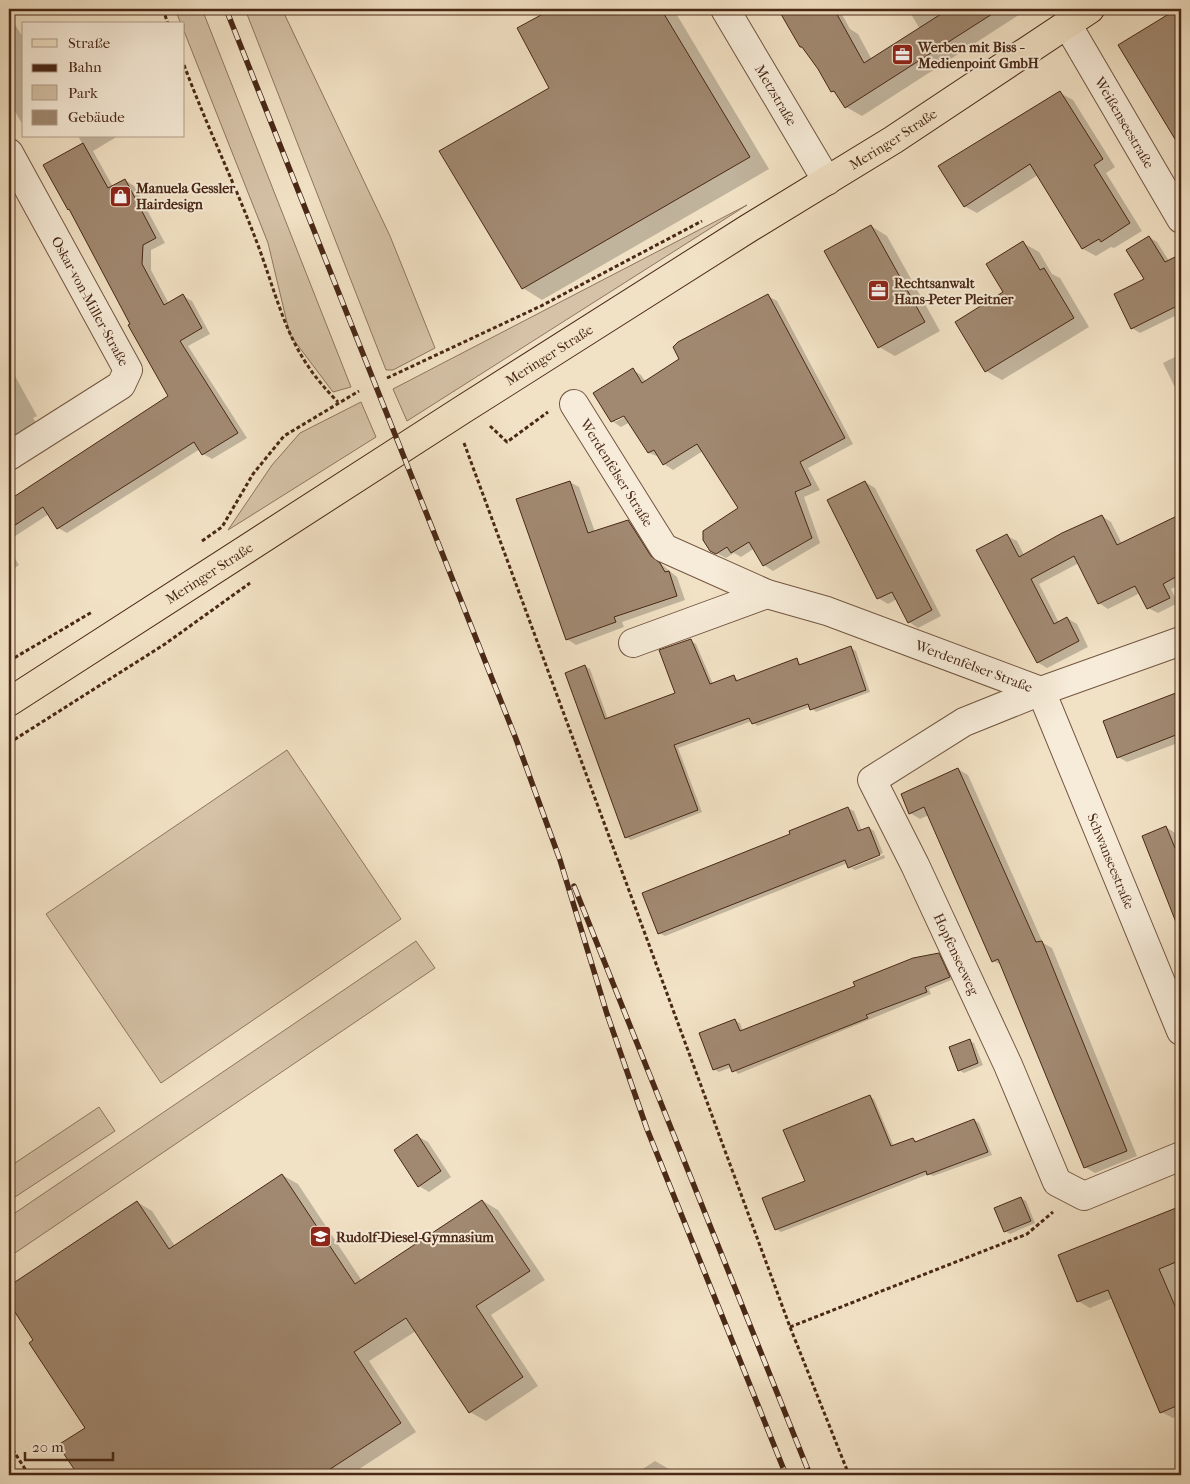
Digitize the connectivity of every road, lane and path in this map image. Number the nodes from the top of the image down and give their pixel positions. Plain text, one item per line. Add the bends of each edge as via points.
1 (163, 9) edge
2 (725, 9) edge
3 (1090, 9) edge
4 (167, 22) edge
5 (1067, 24) junction
6 (185, 67) edge
7 (9, 153) edge
8 (827, 181) junction
9 (1181, 219) edge
10 (703, 221) dead end
11 (387, 378) dead end
12 (359, 390) dead end
13 (338, 402) junction
14 (574, 404) joint
15 (487, 424) dead end
16 (462, 440) dead end
17 (9, 456) edge
18 (199, 543) dead end
19 (253, 582) dead end
20 (767, 594) junction
21 (99, 608) dead end
22 (1181, 641) edge
23 (633, 643) dead end
24 (9, 661) edge
25 (1041, 691) junction
26 (9, 702) edge
27 (9, 743) edge
28 (1181, 1031) edge
29 (1181, 1156) edge
30 (1084, 1196) junction
31 (790, 1327) junction
32 (9, 1444) edge
33 (30, 1475) edge
34 (849, 1475) edge

1 - 4 path
2 - 8 street, Metzstraße
3 - 5 main road, Meringer Straße
5 - 8 main road, Meringer Straße
5 - 9 street, Weißenseestraße
6 - 13 path via 295,347 318,382
7 - 17 street, Oskar-von-Miller-Straße via 128,370 121,385
8 - 26 main road, Meringer Straße via 462,410
10 - 11 path via 541,306
12 - 13 path
13 - 18 path via 284,436 253,474 222,527
14 - 15 path via 566,398 507,442
14 - 20 street, Werdenfelser Straße via 664,548
16 - 31 path
19 - 27 path via 165,644
20 - 23 street
20 - 25 street, Werdenfelser Straße via 827,611
21 - 24 path
22 - 25 street, Werdenfelser Straße
25 - 28 street, Schwanseestraße
25 - 30 street, Hopfenseeweg via 964,722 872,780 1004,1056 1056,1182
29 - 30 street
30 - 31 path via 1066,1202 1027,1234
31 - 34 path
32 - 33 path

